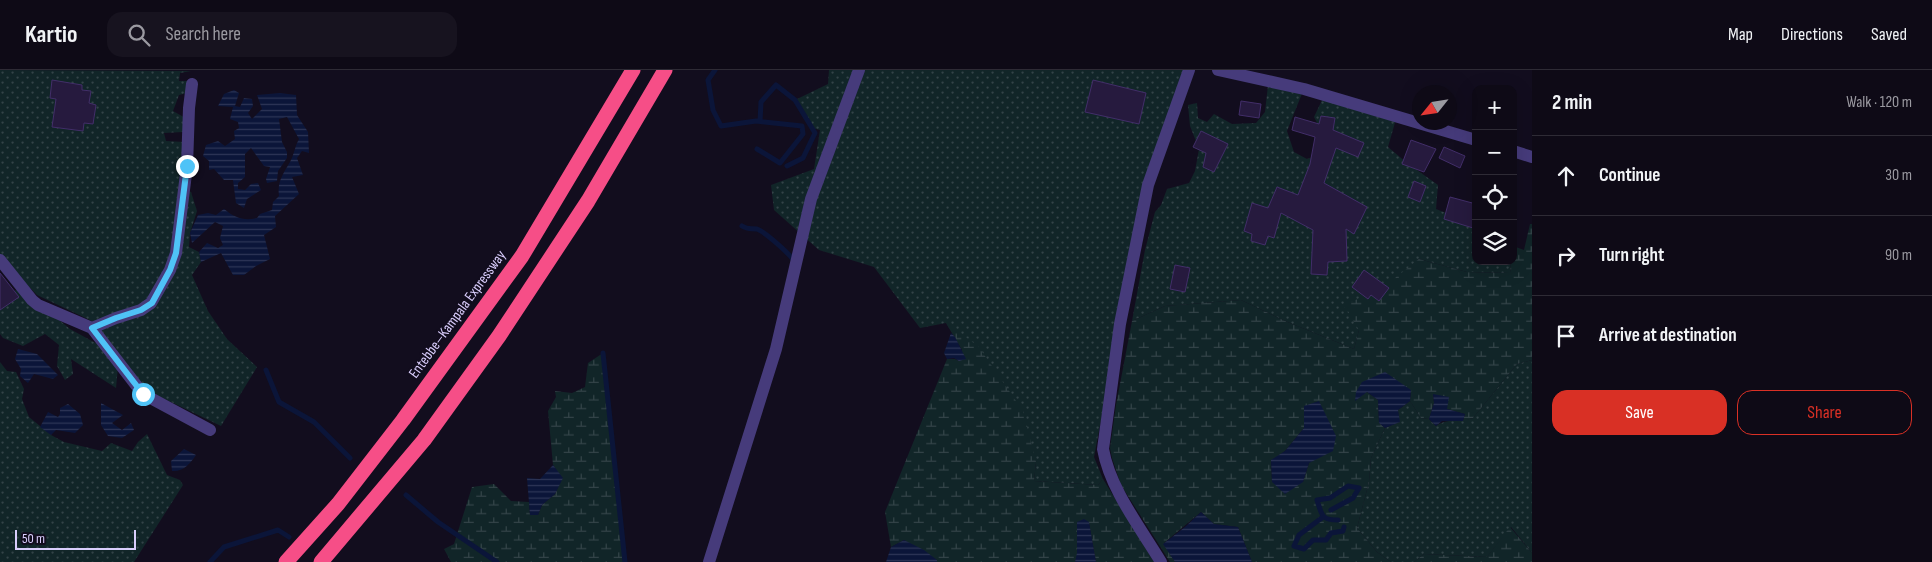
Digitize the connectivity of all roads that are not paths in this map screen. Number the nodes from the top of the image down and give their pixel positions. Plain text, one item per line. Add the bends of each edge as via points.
1 (633, 70) edge
2 (665, 70) edge
3 (859, 70) edge
4 (1189, 70) edge
5 (1218, 70) edge
6 (192, 84) dead end
7 (1472, 139) edge
8 (1517, 152) edge
9 (1532, 157) edge
10 (0, 260) edge
11 (92, 328) junction
12 (210, 430) dead end
13 (286, 562) edge
14 (322, 562) edge
15 (709, 562) edge
16 (1161, 562) edge

1 - 13 highway, Entebbe–Kampala Expressway via 522,256 403,420 338,504
2 - 14 highway via 588,202 499,336 424,440
3 - 15 street via 811,199 776,349
4 - 16 street via 1148,185 1120,324 1103,449 1112,480
5 - 7 street via 1304,89
6 - 11 street via 187,166 176,253 170,270 152,303
8 - 9 street
10 - 11 street via 38,305
11 - 12 street via 143,394

